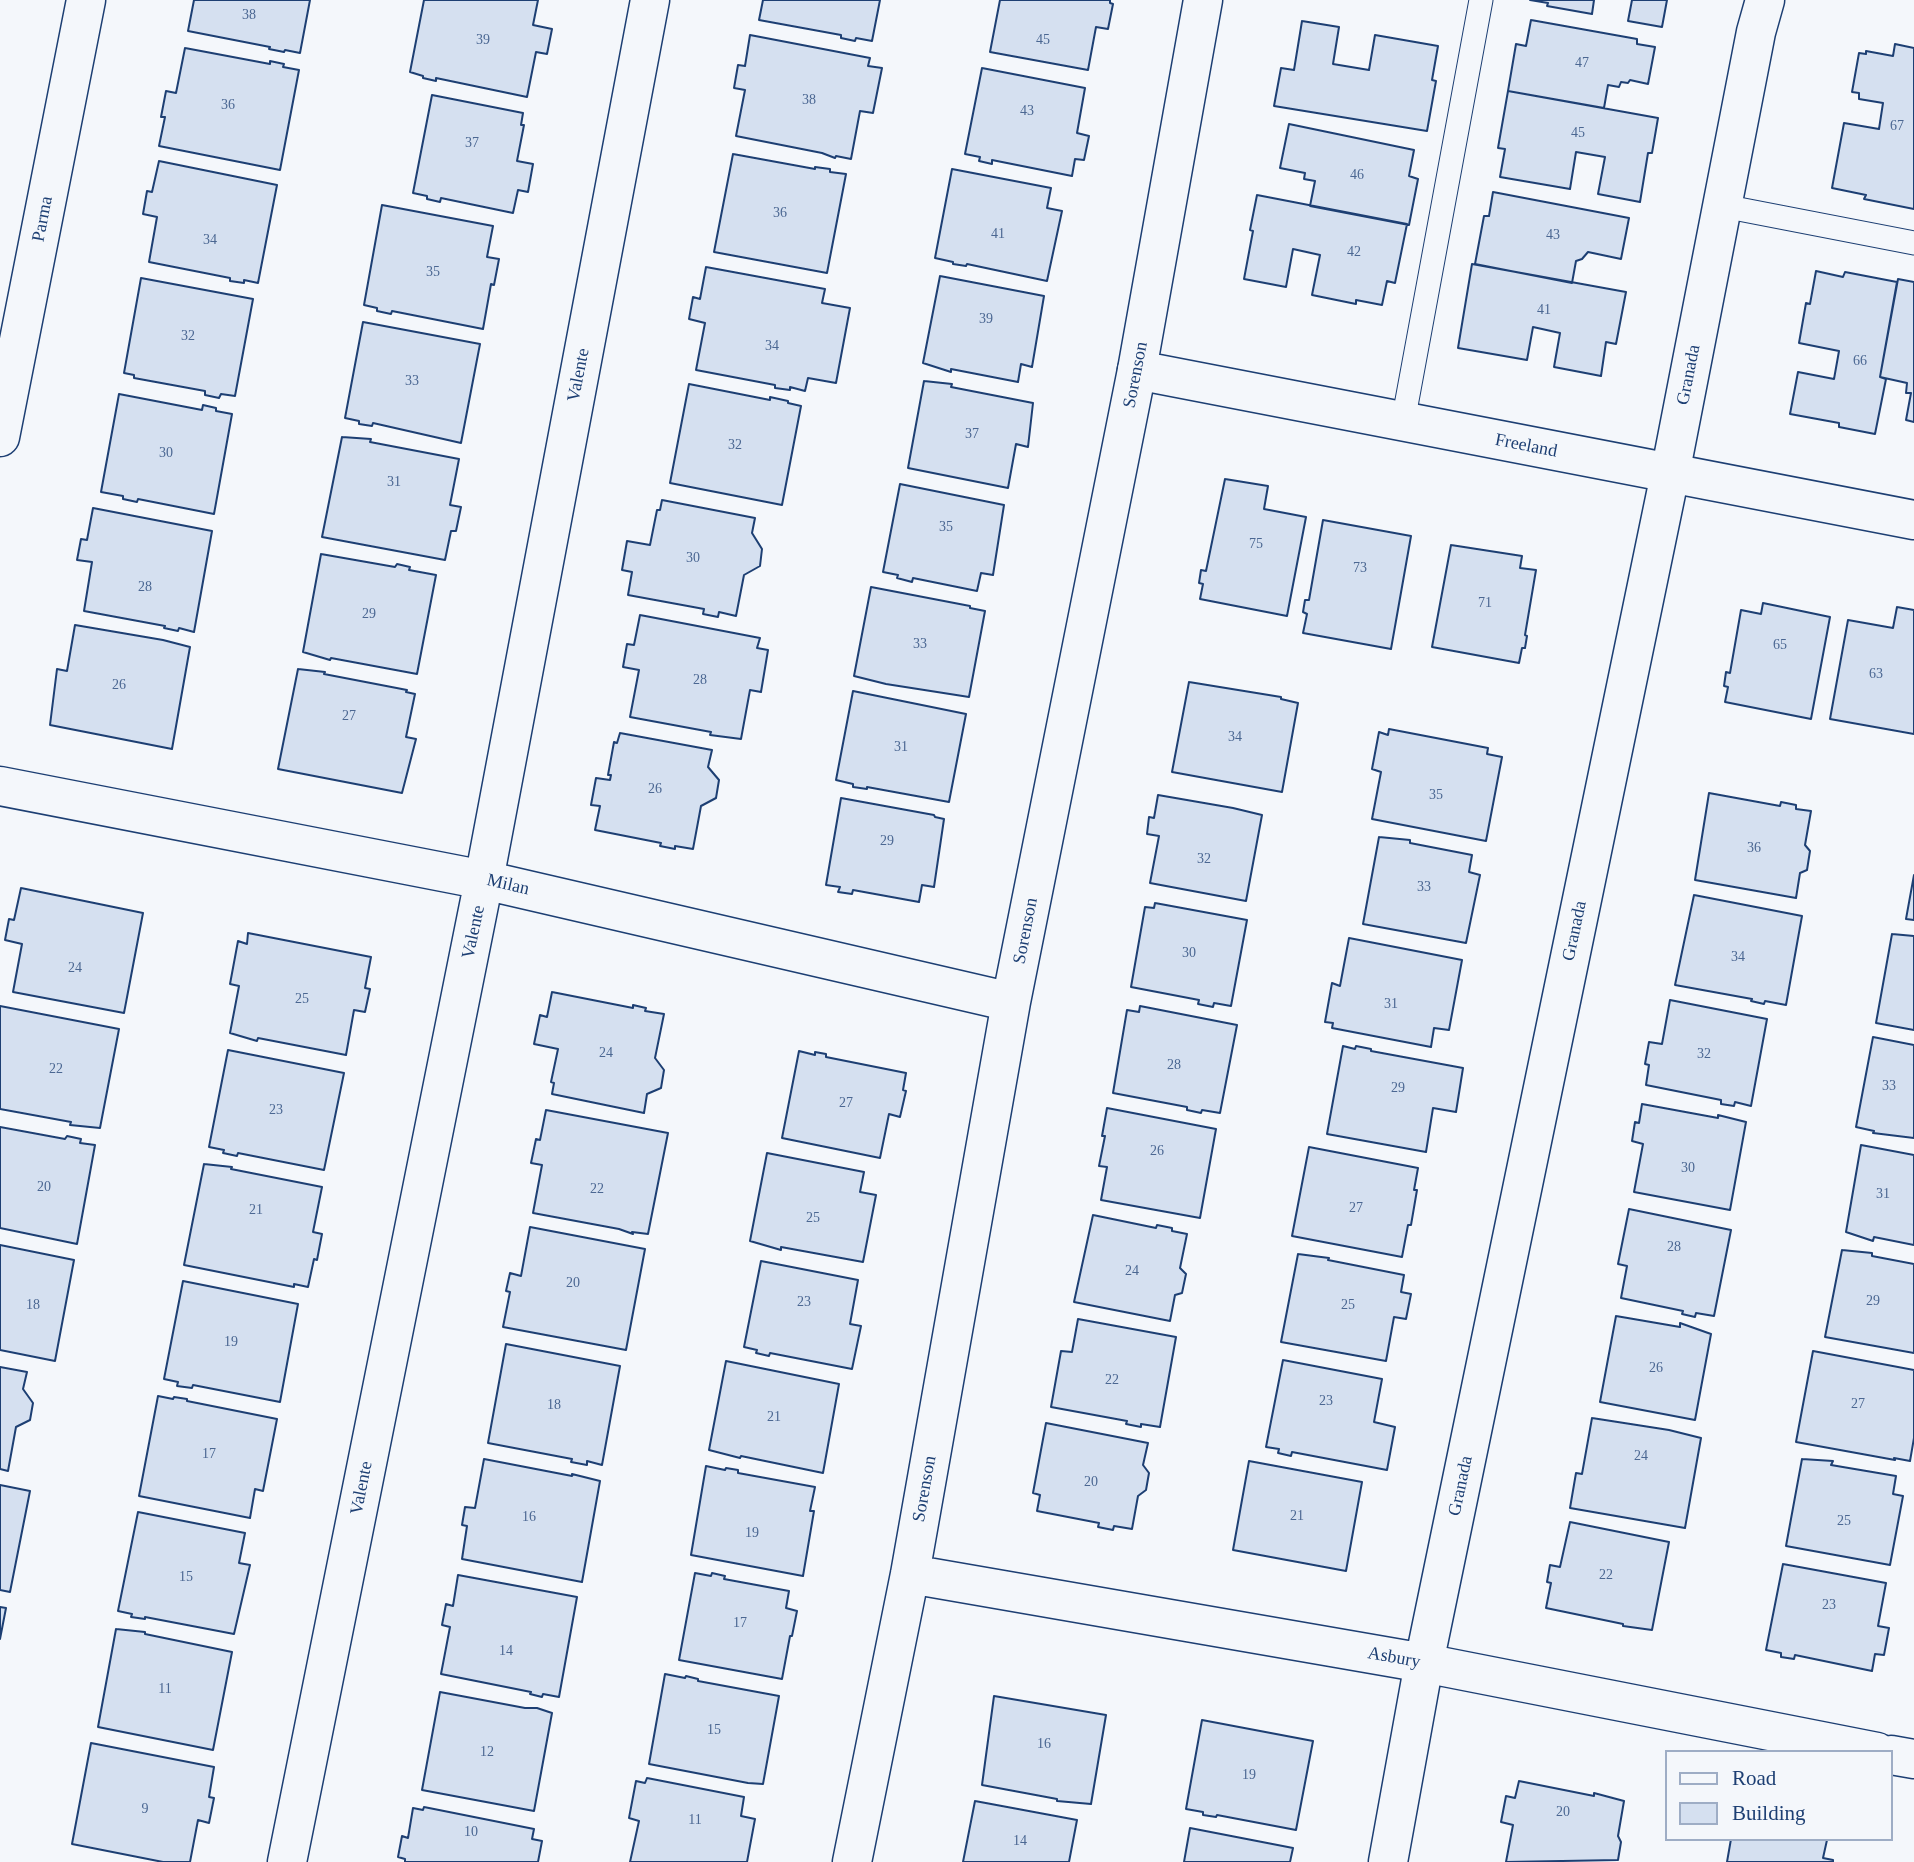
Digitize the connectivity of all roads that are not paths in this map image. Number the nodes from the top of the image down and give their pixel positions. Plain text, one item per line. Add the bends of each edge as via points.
1 (86, 0) edge
2 (650, 0) edge
3 (1203, 0) edge
4 (1481, 0) edge
5 (1765, 0) edge
6 (1723, 206) junction
7 (1914, 243) edge
8 (1137, 370) junction
9 (1403, 422) junction
10 (0, 437) edge
11 (1670, 474) junction
12 (1914, 520) edge
13 (0, 786) edge
14 (484, 880) junction
15 (1011, 1002) junction
16 (910, 1574) junction
17 (1424, 1663) junction
18 (1867, 1750) edge
19 (1893, 1755) edge
20 (1914, 1759) edge
21 (287, 1862) edge
22 (852, 1862) edge
23 (1388, 1862) edge

1 - 10 street, Parma
2 - 14 street, Valente
3 - 8 street, Sorenson
4 - 9 lane
5 - 6 street, Granada
6 - 7 lane
6 - 11 street, Granada
8 - 9 street, Freeland
8 - 15 street, Sorenson
9 - 11 street, Freeland
11 - 12 street, Freeland
11 - 17 street, Granada
13 - 14 street, Milan
14 - 15 street, Milan
14 - 21 street, Valente
15 - 16 street, Sorenson
16 - 17 street, Asbury
16 - 22 street, Sorenson
17 - 18 street, Asbury
17 - 23 street, Granada
19 - 20 street

